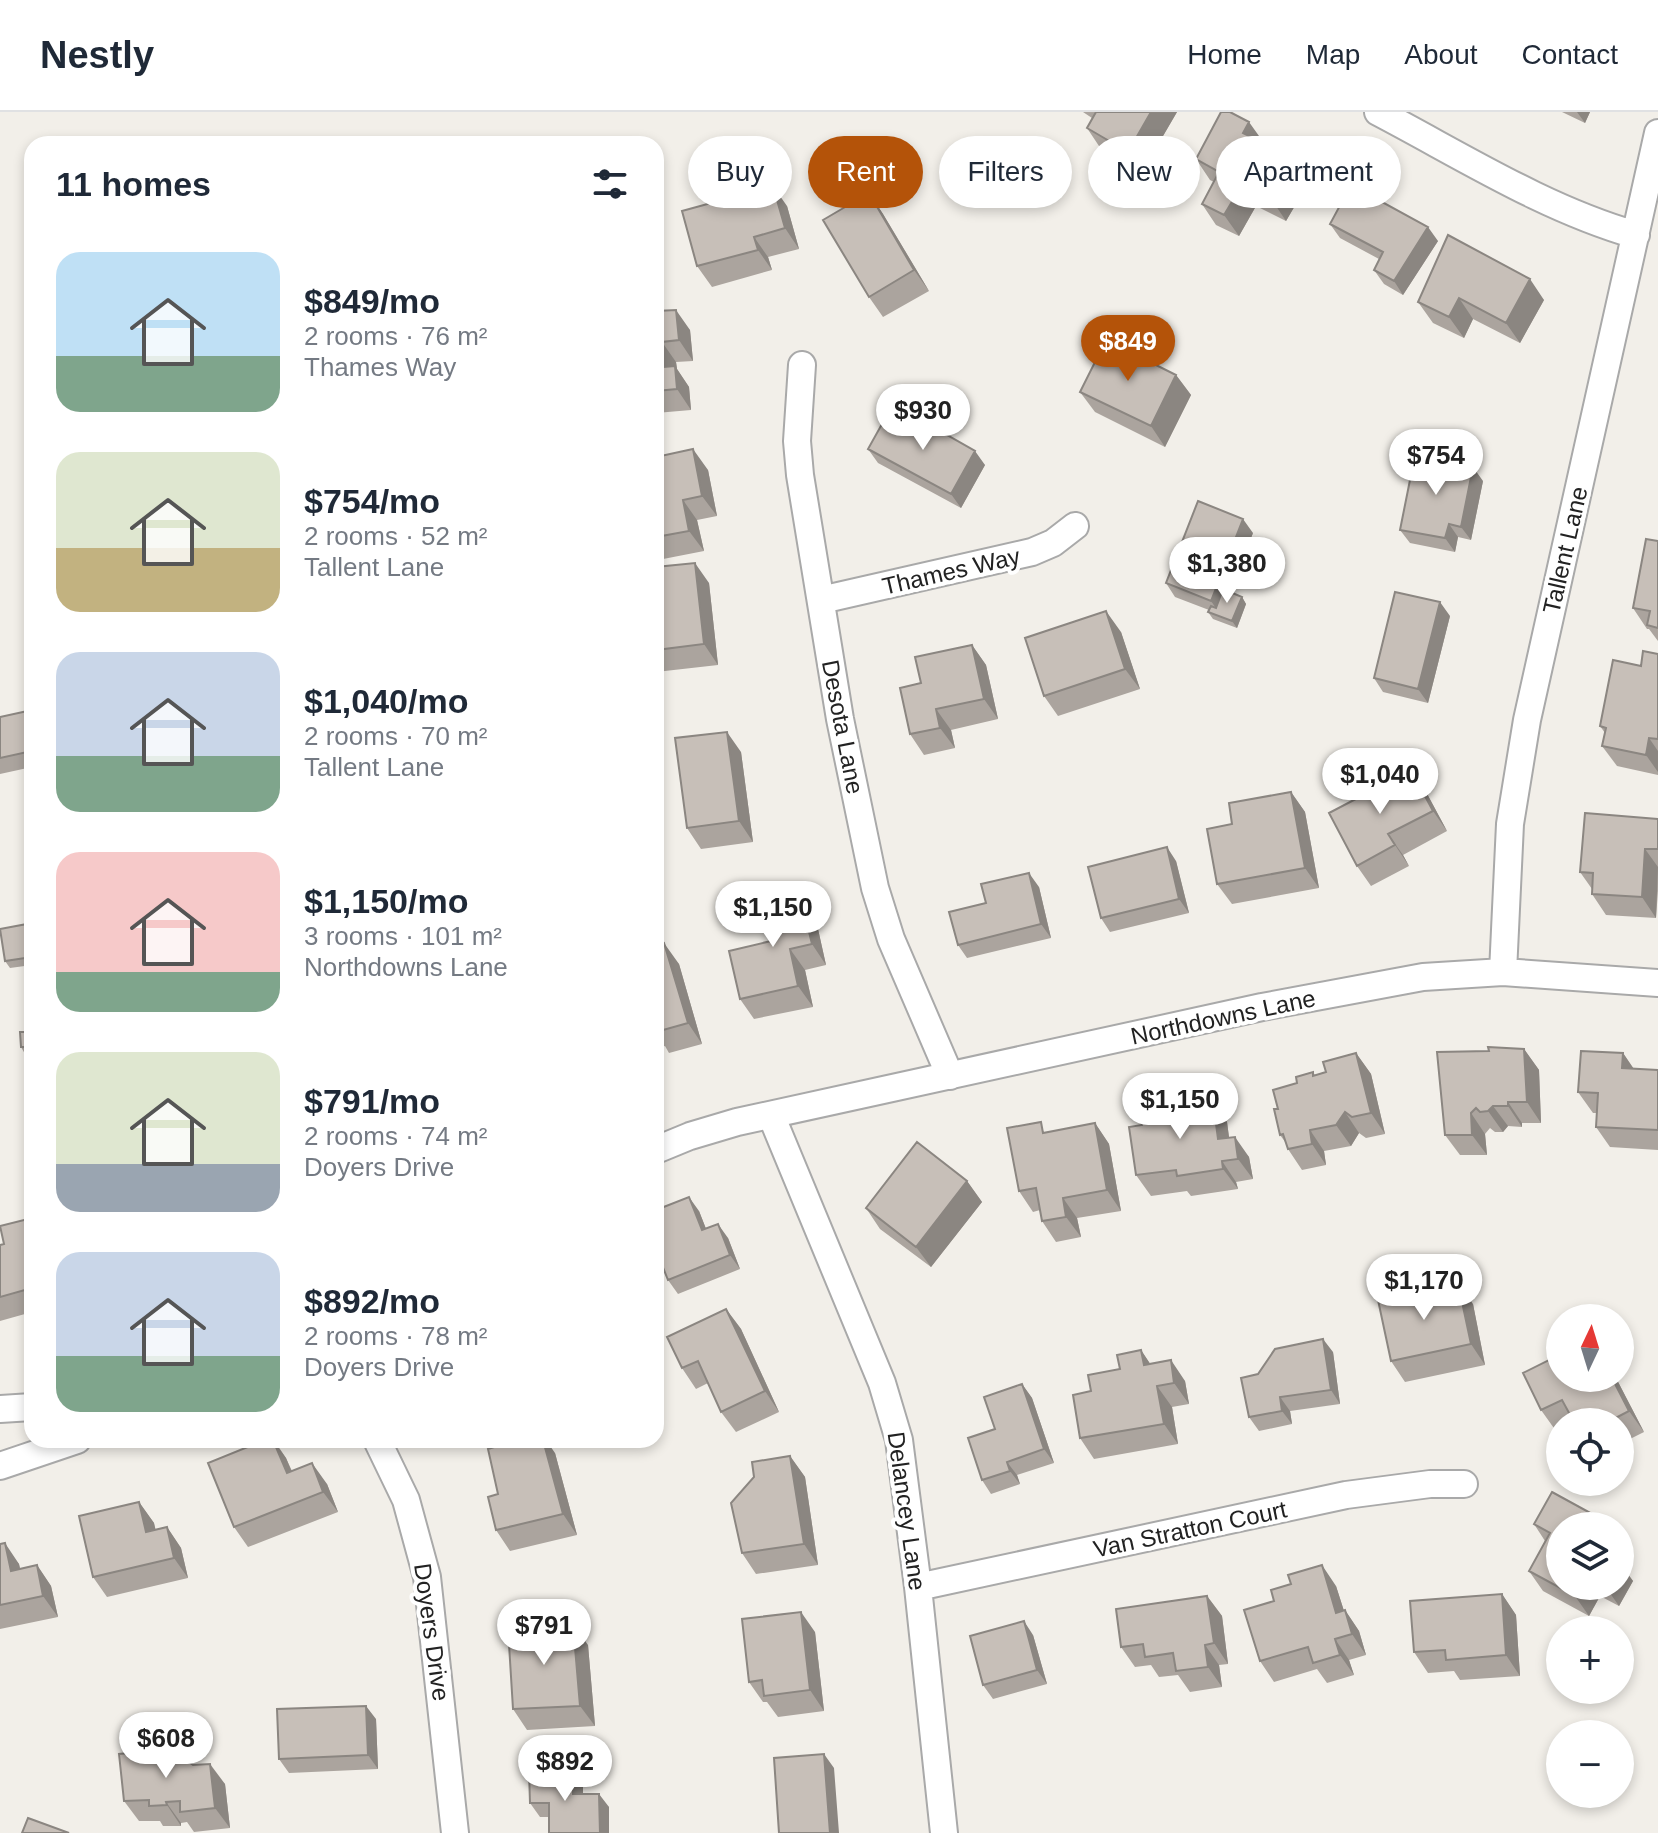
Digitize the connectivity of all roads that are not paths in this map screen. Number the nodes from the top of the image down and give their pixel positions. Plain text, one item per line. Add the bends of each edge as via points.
1 (1378, 112) edge
2 (1658, 133) edge
3 (1636, 235) junction
4 (802, 365) dead end
5 (1075, 526) dead end
6 (821, 600) junction
7 (1503, 972) junction
8 (1658, 983) edge
9 (950, 1076) junction
10 (771, 1115) junction
11 (664, 1147) edge
12 (24, 1408) edge
13 (0, 1409) edge
14 (53, 1448) edge
15 (381, 1448) edge
16 (0, 1466) edge
17 (1464, 1484) dead end
18 (918, 1587) junction
19 (455, 1833) edge
20 (944, 1833) edge

1 - 3 street via 1563,210
2 - 3 street, Tallent Lane
3 - 7 street, Tallent Lane via 1527,720 1510,824
4 - 6 street, Desota Lane via 798,453
5 - 6 street, Thames Way via 1032,552
6 - 9 street, Desota Lane via 875,888 891,939
7 - 8 street, Northdowns Lane
7 - 9 street, Northdowns Lane via 1423,977 1262,1007
9 - 10 street, Northdowns Lane
10 - 11 street, Northdowns Lane
10 - 18 street, Delancey Lane via 882,1383 899,1440
12 - 13 street
14 - 16 street
15 - 19 street, Doyers Drive via 406,1500 427,1577
17 - 18 street, Van Stratton Court via 1346,1495
18 - 20 street, Delancey Lane

